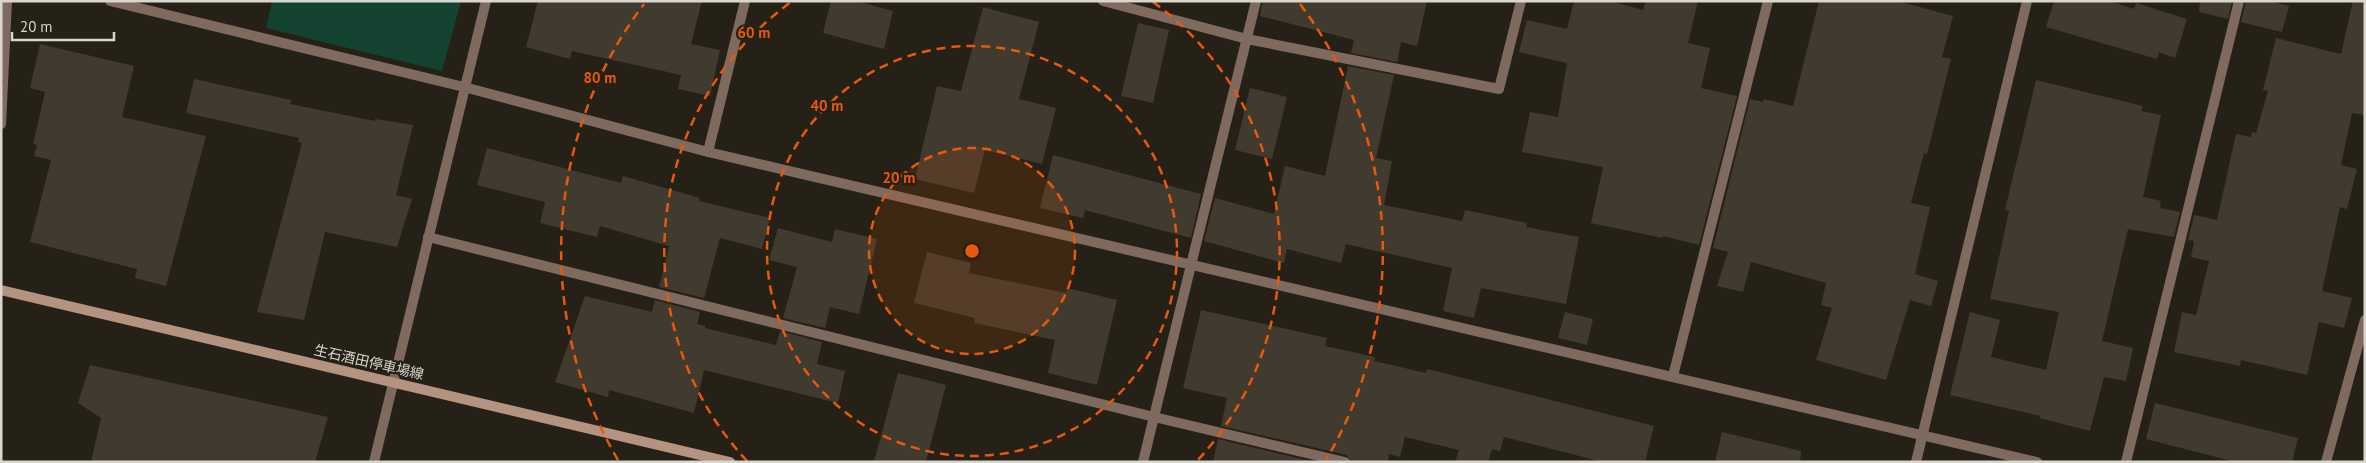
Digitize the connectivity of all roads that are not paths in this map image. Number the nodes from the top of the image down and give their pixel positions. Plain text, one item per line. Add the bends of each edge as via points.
1 (7, 1) edge
2 (110, 1) edge
3 (486, 1) edge
4 (745, 1) edge
5 (1103, 1) edge
6 (1256, 1) edge
7 (1521, 1) edge
8 (1768, 1) edge
9 (2027, 1) edge
10 (2239, 1) edge
11 (1247, 39) junction
12 (464, 87) junction
13 (1, 124) edge
14 (708, 152) junction
15 (428, 237) junction
16 (1190, 264) junction
17 (1, 290) edge
18 (2365, 320) edge
19 (1673, 376) junction
20 (393, 381) junction
21 (1154, 417) junction
22 (1923, 435) junction
23 (374, 462) edge
24 (730, 462) edge
25 (1143, 462) edge
26 (1345, 462) edge
27 (1916, 462) edge
28 (2037, 462) edge
29 (2126, 462) edge
30 (2326, 462) edge

1 - 13 street
2 - 12 street
3 - 12 street
4 - 14 street
5 - 11 street
6 - 11 street
7 - 11 street via 1499,89
8 - 19 street
9 - 22 street
10 - 29 street
11 - 16 street
12 - 14 street
12 - 15 street
14 - 16 street
15 - 20 street
15 - 21 street
16 - 19 street
16 - 21 street
17 - 20 main road, 生石酒田停車場線
18 - 30 street
19 - 22 street
20 - 23 street
20 - 24 main road, 生石酒田停車場線
21 - 25 street
21 - 26 street
22 - 27 street
22 - 28 street

